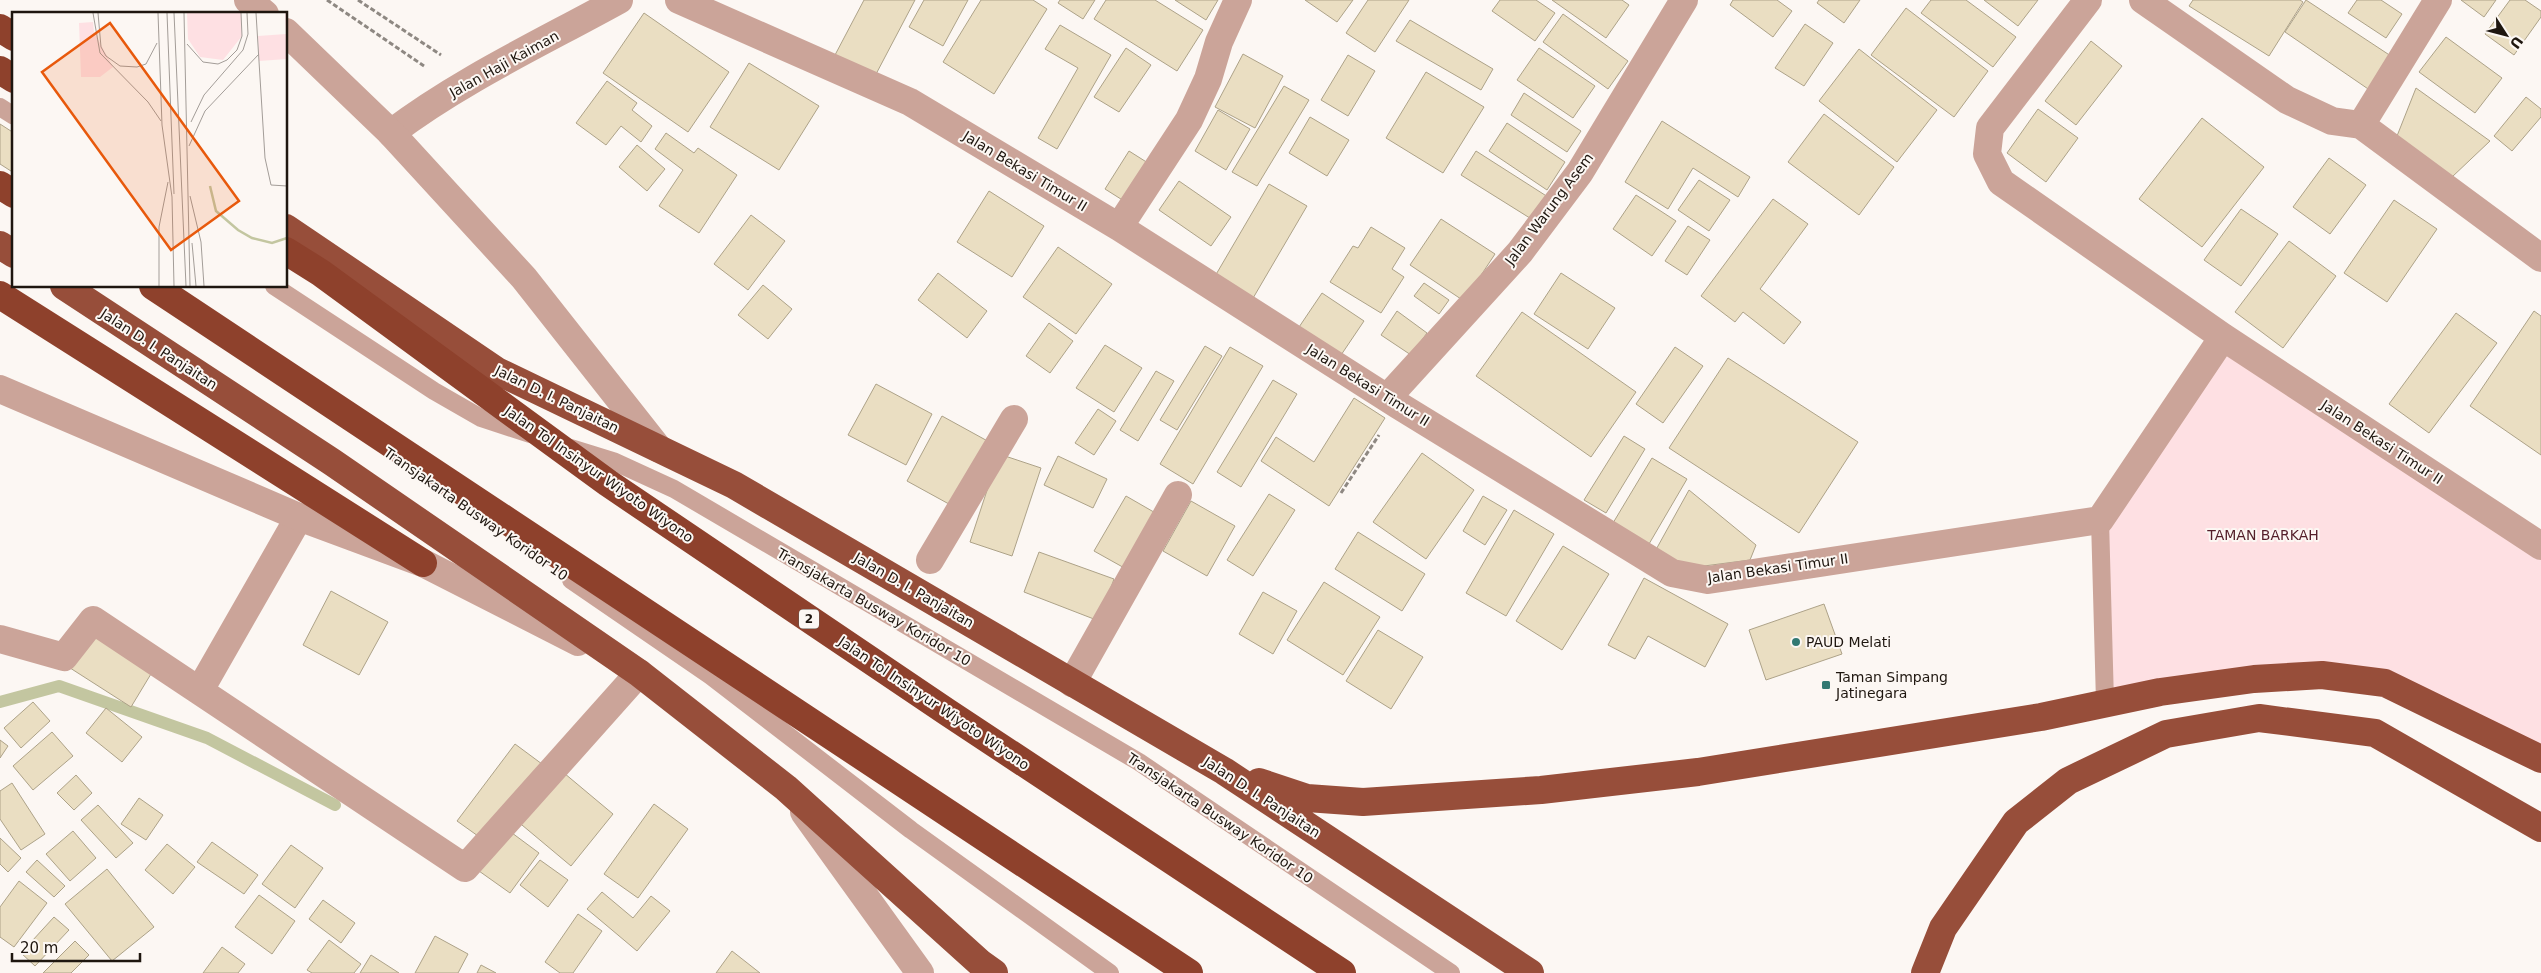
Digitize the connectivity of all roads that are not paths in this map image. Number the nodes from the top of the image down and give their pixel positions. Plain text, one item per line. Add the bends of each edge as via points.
1 (248, 0) edge
2 (619, 0) edge
3 (679, 0) edge
4 (1238, 0) edge
5 (1684, 0) edge
6 (2088, 0) edge
7 (2143, 0) edge
8 (2438, 0) edge
9 (263, 12) edge
10 (0, 28) edge
11 (0, 33) edge
12 (288, 34) edge
13 (12, 36) edge
14 (12, 41) edge
15 (0, 70) edge
16 (12, 78) edge
17 (0, 107) edge
18 (12, 115) edge
19 (2361, 125) junction
20 (392, 133) junction
21 (0, 175) edge
22 (0, 184) edge
23 (12, 184) edge
24 (12, 193) edge
25 (0, 196) edge
26 (12, 203) edge
27 (1119, 227) junction
28 (288, 229) edge
29 (0, 245) edge
30 (288, 246) edge
31 (288, 252) edge
32 (12, 253) edge
33 (2541, 258) edge
34 (321, 273) junction
35 (67, 288) edge
36 (157, 288) edge
37 (157, 288) edge
38 (277, 288) edge
39 (0, 295) edge
40 (2223, 337) junction
41 (4, 396) edge
42 (1393, 401) junction
43 (1014, 419) dead end
44 (658, 448) junction
45 (1178, 495) dead end
46 (299, 517) junction
47 (2100, 520) junction
48 (2541, 546) edge
49 (930, 560) dead end
50 (423, 563) junction
51 (0, 639) edge
52 (639, 673) junction
53 (1072, 683) junction
54 (200, 690) junction
55 (2105, 702) junction
56 (2541, 760) edge
57 (1224, 771) junction
58 (786, 788) junction
59 (2541, 828) edge
60 (987, 970) edge
61 (920, 973) edge
62 (1110, 973) edge
63 (1189, 973) edge
64 (1342, 973) edge
65 (1451, 973) edge
66 (1530, 973) edge
67 (1925, 973) edge

1 - 9 street
2 - 20 street, Jalan Haji Kaiman via 411,117
3 - 27 street, Jalan Bekasi Timur II via 910,102
4 - 27 street via 1218,42 1208,79 1189,120
5 - 42 street, Jalan Warung Asem via 1580,172 1520,252
6 - 40 street, Jalan Bekasi Timur II via 1990,128 1986,154 2002,182
7 - 19 street via 2287,100 2332,122
8 - 19 street
10 - 13 highway
11 - 14 highway
12 - 20 street
15 - 16 highway
17 - 18 lane
19 - 33 street
20 - 44 street via 524,278
21 - 23 lane
22 - 24 highway
25 - 26 highway
27 - 42 street, Jalan Bekasi Timur II
28 - 44 highway, Jalan D. I. Panjaitan via 497,371
29 - 32 highway
30 - 34 highway
31 - 34 highway, Jalan Tol Insinyur Wiyoto Wiyono / 2
34 - 64 highway, Jalan Tol Insinyur Wiyoto Wiyono / 2 via 608,483 946,712
35 - 52 highway, Jalan D. I. Panjaitan via 332,462
36 - 62 lane, Transjakarta Busway Koridor 10 via 711,676 911,830
37 - 63 highway
38 - 65 lane, Transjakarta Busway Koridor 10 via 481,418 613,462 683,494 1139,762
39 - 50 highway
40 - 47 street
40 - 48 street, Jalan Bekasi Timur II
41 - 46 street
42 - 47 street, Jalan Bekasi Timur II via 1672,573 1708,580
43 - 49 street
44 - 53 highway, Jalan D. I. Panjaitan via 734,484
45 - 53 street
46 - 50 street
46 - 54 street
47 - 55 lane
50 - 52 street
51 - 54 street via 64,657 93,620
52 - 54 street via 465,868
52 - 58 highway, Jalan D. I. Panjaitan
53 - 57 highway, Jalan D. I. Panjaitan
55 - 56 highway via 2288,676 2322,675 2385,683
55 - 57 highway via 2041,716 1708,771 1541,790 1363,802 1307,798
57 - 66 highway, Jalan D. I. Panjaitan
58 - 60 highway, Jalan D. I. Panjaitan
58 - 61 street
59 - 67 highway via 2375,734 2259,718 2166,734 2068,781 2016,822 1943,928

